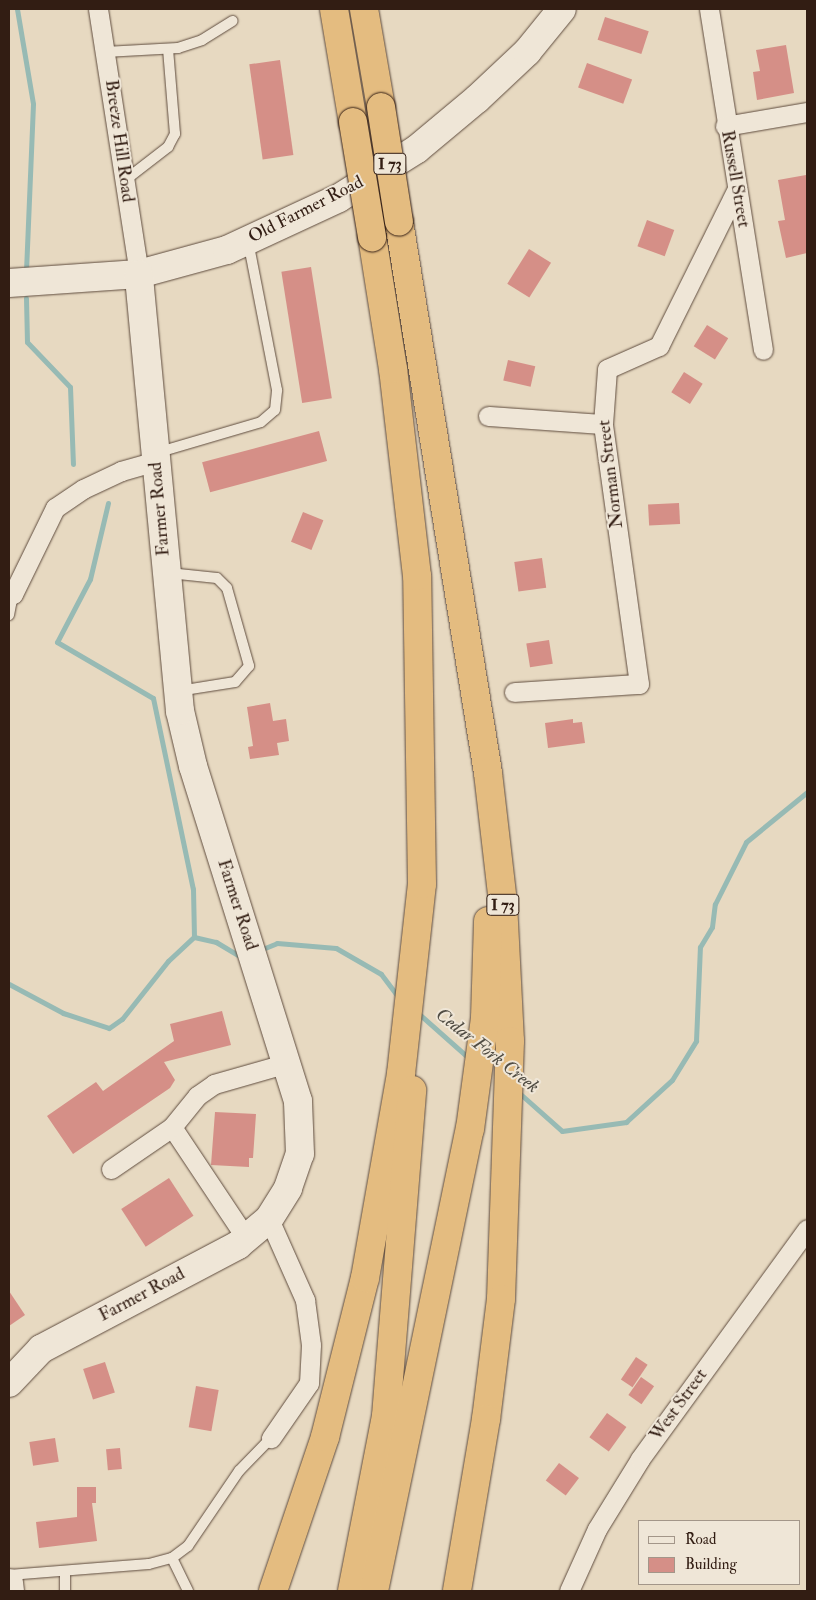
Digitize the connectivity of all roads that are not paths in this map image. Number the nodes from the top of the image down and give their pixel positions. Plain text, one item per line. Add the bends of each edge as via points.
1 (98, 9) edge
2 (334, 9) edge
3 (364, 9) edge
4 (562, 9) edge
5 (709, 9) edge
6 (232, 21) dead end
7 (168, 49) junction
8 (105, 52) junction
9 (807, 112) edge
10 (725, 126) junction
11 (124, 181) junction
12 (737, 189) junction
13 (248, 240) junction
14 (139, 274) junction
15 (9, 283) edge
16 (764, 350) dead end
17 (488, 416) dead end
18 (603, 424) junction
19 (156, 457) junction
20 (166, 572) junction
21 (11, 595) edge
22 (9, 614) edge
23 (177, 692) junction
24 (514, 692) dead end
25 (488, 773) junction
26 (422, 884) junction
27 (287, 1063) junction
28 (172, 1127) junction
29 (111, 1168) dead end
30 (269, 1219) junction
31 (807, 1229) edge
32 (246, 1238) junction
33 (9, 1383) edge
34 (272, 1438) joint
35 (172, 1558) junction
36 (64, 1571) junction
37 (9, 1575) edge
38 (9, 1583) edge
39 (10, 1591) edge
40 (65, 1591) edge
41 (188, 1591) edge
42 (273, 1591) edge
43 (352, 1591) edge
44 (374, 1591) edge
45 (457, 1591) edge
46 (569, 1591) edge

1 - 8 street, Breeze Hill Road
2 - 26 highway, I 73, bridge via 396,388 417,576
3 - 25 highway, I 73, bridge
4 - 13 street, Old Farmer Road via 527,52 417,150 339,198
5 - 10 street, Russell Street
6 - 7 lane via 202,40
7 - 8 lane
7 - 11 lane via 175,134 168,147
8 - 11 street, Breeze Hill Road
9 - 10 street
10 - 12 street, Russell Street
11 - 14 street, Breeze Hill Road
12 - 16 street, Russell Street
12 - 18 street, Norman Street via 659,346 607,369
13 - 14 street, Old Farmer Road
13 - 19 lane via 277,390 275,410 261,422
14 - 15 street, Old Farmer Road
14 - 19 street, Farmer Road
17 - 18 street
18 - 24 street, Norman Street via 639,684
19 - 20 street, Farmer Road
19 - 21 street via 91,485 55,508
20 - 23 street, Farmer Road
20 - 23 lane via 217,578 227,588 249,666 236,682
21 - 22 lane
23 - 27 street, Farmer Road via 193,766
25 - 44 highway via 485,1018 471,1120
25 - 45 highway, I 73 via 503,903 509,1031 507,1184 501,1299 486,1419
26 - 42 highway, I 73 via 401,1074 365,1278 325,1437
26 - 43 highway via 410,1144 386,1416
27 - 28 street via 214,1084 197,1096
27 - 30 street, Farmer Road via 298,1101 300,1154 288,1188
28 - 29 street
28 - 32 street
30 - 32 street, Farmer Road
30 - 34 street via 305,1300 311,1345 309,1383
31 - 46 street, West Street via 640,1459 597,1529
32 - 33 street, Farmer Road via 41,1349
34 - 35 lane via 239,1471 188,1546
35 - 36 lane
35 - 41 lane
36 - 37 lane
36 - 40 lane
38 - 39 street

